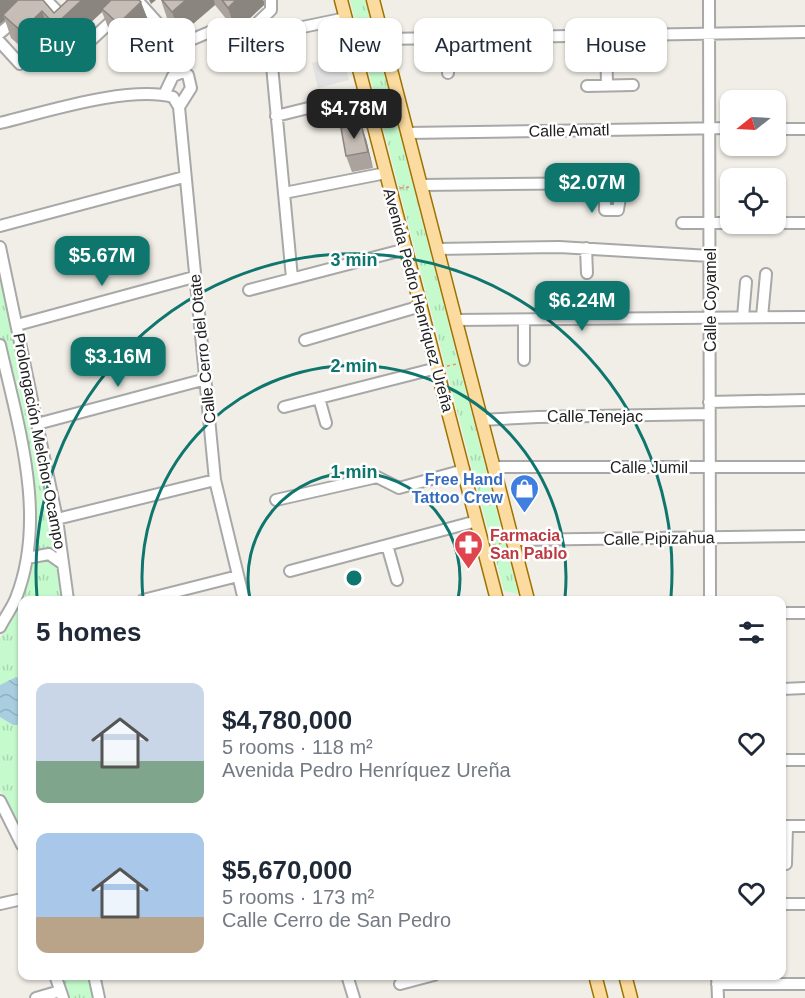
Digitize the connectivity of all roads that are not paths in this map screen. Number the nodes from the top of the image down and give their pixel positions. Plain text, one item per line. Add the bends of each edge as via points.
1 (40, 0) edge
2 (46, 0) edge
3 (135, 0) edge
4 (271, 0) edge
5 (341, 0) edge
6 (373, 0) edge
7 (709, 0) edge
8 (64, 18) edge
9 (263, 18) edge
10 (346, 18) edge
11 (378, 18) edge
12 (318, 24) edge
13 (805, 32) edge
14 (0, 33) edge
15 (207, 33) edge
16 (709, 34) junction
17 (667, 35) edge
18 (96, 36) edge
19 (0, 42) edge
20 (18, 62) edge
21 (359, 72) edge
22 (391, 72) edge
23 (607, 72) edge
24 (633, 84) dead end
25 (607, 85) junction
26 (587, 86) dead end
27 (365, 94) junction
28 (276, 116) junction
29 (0, 123) edge
30 (711, 128) junction
31 (720, 128) edge
32 (786, 129) edge
33 (805, 129) edge
34 (407, 133) junction
35 (386, 173) junction
36 (184, 177) junction
37 (421, 185) junction
38 (284, 193) junction
39 (618, 210) dead end
40 (682, 223) dead end
41 (786, 223) edge
42 (805, 223) edge
43 (710, 224) junction
44 (720, 224) edge
45 (0, 226) edge
46 (0, 248) edge
47 (586, 248) junction
48 (406, 249) junction
49 (437, 249) junction
50 (710, 256) junction
51 (587, 273) dead end
52 (766, 274) dead end
53 (194, 277) junction
54 (292, 278) junction
55 (4, 280) edge
56 (746, 282) dead end
57 (249, 290) dead end
58 (421, 306) junction
59 (709, 317) junction
60 (743, 317) junction
61 (762, 317) junction
62 (805, 317) edge
63 (456, 321) junction
64 (524, 321) junction
65 (17, 325) junction
66 (304, 340) dead end
67 (0, 345) edge
68 (524, 360) dead end
69 (437, 368) junction
70 (206, 380) junction
71 (319, 399) junction
72 (805, 400) edge
73 (709, 402) junction
74 (284, 407) dead end
75 (709, 414) junction
76 (481, 420) junction
77 (326, 423) dead end
78 (37, 424) junction
79 (494, 467) junction
80 (805, 467) edge
81 (710, 468) junction
82 (464, 470) junction
83 (215, 480) junction
84 (276, 500) dead end
85 (57, 519) junction
86 (477, 521) junction
87 (710, 536) junction
88 (805, 536) edge
89 (512, 540) junction
90 (387, 545) junction
91 (27, 558) junction
92 (63, 564) junction
93 (290, 572) dead end
94 (238, 576) junction
95 (397, 580) dead end
96 (67, 596) edge
97 (159, 596) edge
98 (243, 596) edge
99 (496, 596) edge
100 (527, 596) edge
101 (710, 596) edge
102 (786, 613) edge
103 (805, 613) edge
104 (0, 627) edge
105 (805, 688) edge
106 (786, 689) edge
107 (786, 760) edge
108 (805, 760) edge
109 (0, 801) edge
110 (786, 826) edge
111 (805, 826) edge
112 (18, 837) edge
113 (18, 899) edge
114 (0, 904) edge
115 (786, 904) edge
116 (805, 904) edge
117 (57, 980) edge
118 (96, 980) edge
119 (349, 980) edge
120 (415, 980) edge
121 (596, 980) edge
122 (626, 980) edge
123 (717, 980) edge
124 (400, 984) dead end
125 (805, 984) edge
126 (62, 995) edge
127 (36, 998) edge
128 (99, 998) edge
129 (354, 998) edge
130 (600, 998) edge
131 (631, 998) edge
132 (718, 998) edge

1 - 14 street
2 - 8 street
3 - 15 street via 161,17 173,39 181,44
3 - 18 street
4 - 9 street via 271,10
5 - 10 main road, Avenida Pedro Henríquez Ureña
6 - 11 main road, Avenida Pedro Henríquez Ureña
7 - 16 street, Calle Coyamel
12 - 28 street via 269,34
13 - 16 street
16 - 17 street
16 - 30 street, Calle Coyamel
19 - 20 street
21 - 27 main road, Avenida Pedro Henríquez Ureña
22 - 34 main road, Avenida Pedro Henríquez Ureña
23 - 25 street
24 - 25 street
25 - 26 street
27 - 28 street
27 - 35 main road, Avenida Pedro Henríquez Ureña
28 - 38 street
29 - 36 street, Calle Cerro del Otate via 115,98 172,100
30 - 31 street, Calle Amatl
30 - 34 street, Calle Amatl
30 - 43 street, Calle Coyamel
32 - 33 street
34 - 37 main road, Avenida Pedro Henríquez Ureña
35 - 38 street
35 - 48 main road, Avenida Pedro Henríquez Ureña
36 - 45 street
36 - 53 street, Calle Cerro del Otate
37 - 39 street via 616,183 620,186
37 - 49 main road, Avenida Pedro Henríquez Ureña
38 - 54 street
40 - 43 street
41 - 42 street
43 - 44 street
43 - 50 street, Calle Coyamel
46 - 55 street, Prolongación Melchor Ocampo
47 - 49 street
47 - 50 street
47 - 51 street
48 - 54 street
48 - 58 main road, Avenida Pedro Henríquez Ureña
49 - 63 main road, Avenida Pedro Henríquez Ureña
50 - 59 street, Calle Coyamel
52 - 61 street
53 - 65 street
53 - 70 street, Calle Cerro del Otate
54 - 57 street
55 - 65 street, Prolongación Melchor Ocampo
56 - 60 street
58 - 66 street
58 - 69 main road, Avenida Pedro Henríquez Ureña
59 - 60 street
59 - 64 street
59 - 73 street, Calle Coyamel
60 - 61 street
61 - 62 street
63 - 64 street
63 - 76 main road, Avenida Pedro Henríquez Ureña
64 - 68 street
65 - 78 street, Prolongación Melchor Ocampo
67 - 91 street, Prolongación Melchor Ocampo via 28,479
69 - 71 street
69 - 82 main road, Avenida Pedro Henríquez Ureña
70 - 78 street
70 - 83 street, Calle Cerro del Otate
71 - 74 street
71 - 77 street
72 - 73 street
73 - 75 street, Calle Coyamel
75 - 76 street, Calle Tenejac
75 - 81 street, Calle Coyamel
76 - 79 main road, Avenida Pedro Henríquez Ureña
78 - 85 street, Prolongación Melchor Ocampo
79 - 81 street, Calle Jumil
79 - 89 main road, Avenida Pedro Henríquez Ureña
80 - 81 street, Calle Jumil
81 - 87 street, Calle Coyamel
82 - 84 street via 399,488 377,477
82 - 86 main road, Avenida Pedro Henríquez Ureña
83 - 85 street
83 - 94 street, Calle Cerro del Otate
85 - 92 street, Prolongación Melchor Ocampo
86 - 90 street
86 - 99 main road, Avenida Pedro Henríquez Ureña
87 - 88 street, Calle Pipizahua
87 - 89 street, Calle Pipizahua
87 - 101 street, Calle Coyamel
89 - 100 main road, Avenida Pedro Henríquez Ureña
90 - 93 street
90 - 95 street
91 - 92 street via 49,554
91 - 104 street, Prolongación Melchor Ocampo via 16,598
92 - 96 street, Prolongación Melchor Ocampo
94 - 97 street
94 - 98 street, Calle Cerro del Otate
102 - 103 street
105 - 106 street
107 - 108 street
109 - 112 street
110 - 111 street
113 - 114 street
115 - 116 street
117 - 126 street
118 - 128 street
119 - 129 street
120 - 124 street
121 - 130 main road
122 - 131 main road
123 - 125 street
123 - 132 street
126 - 127 street

